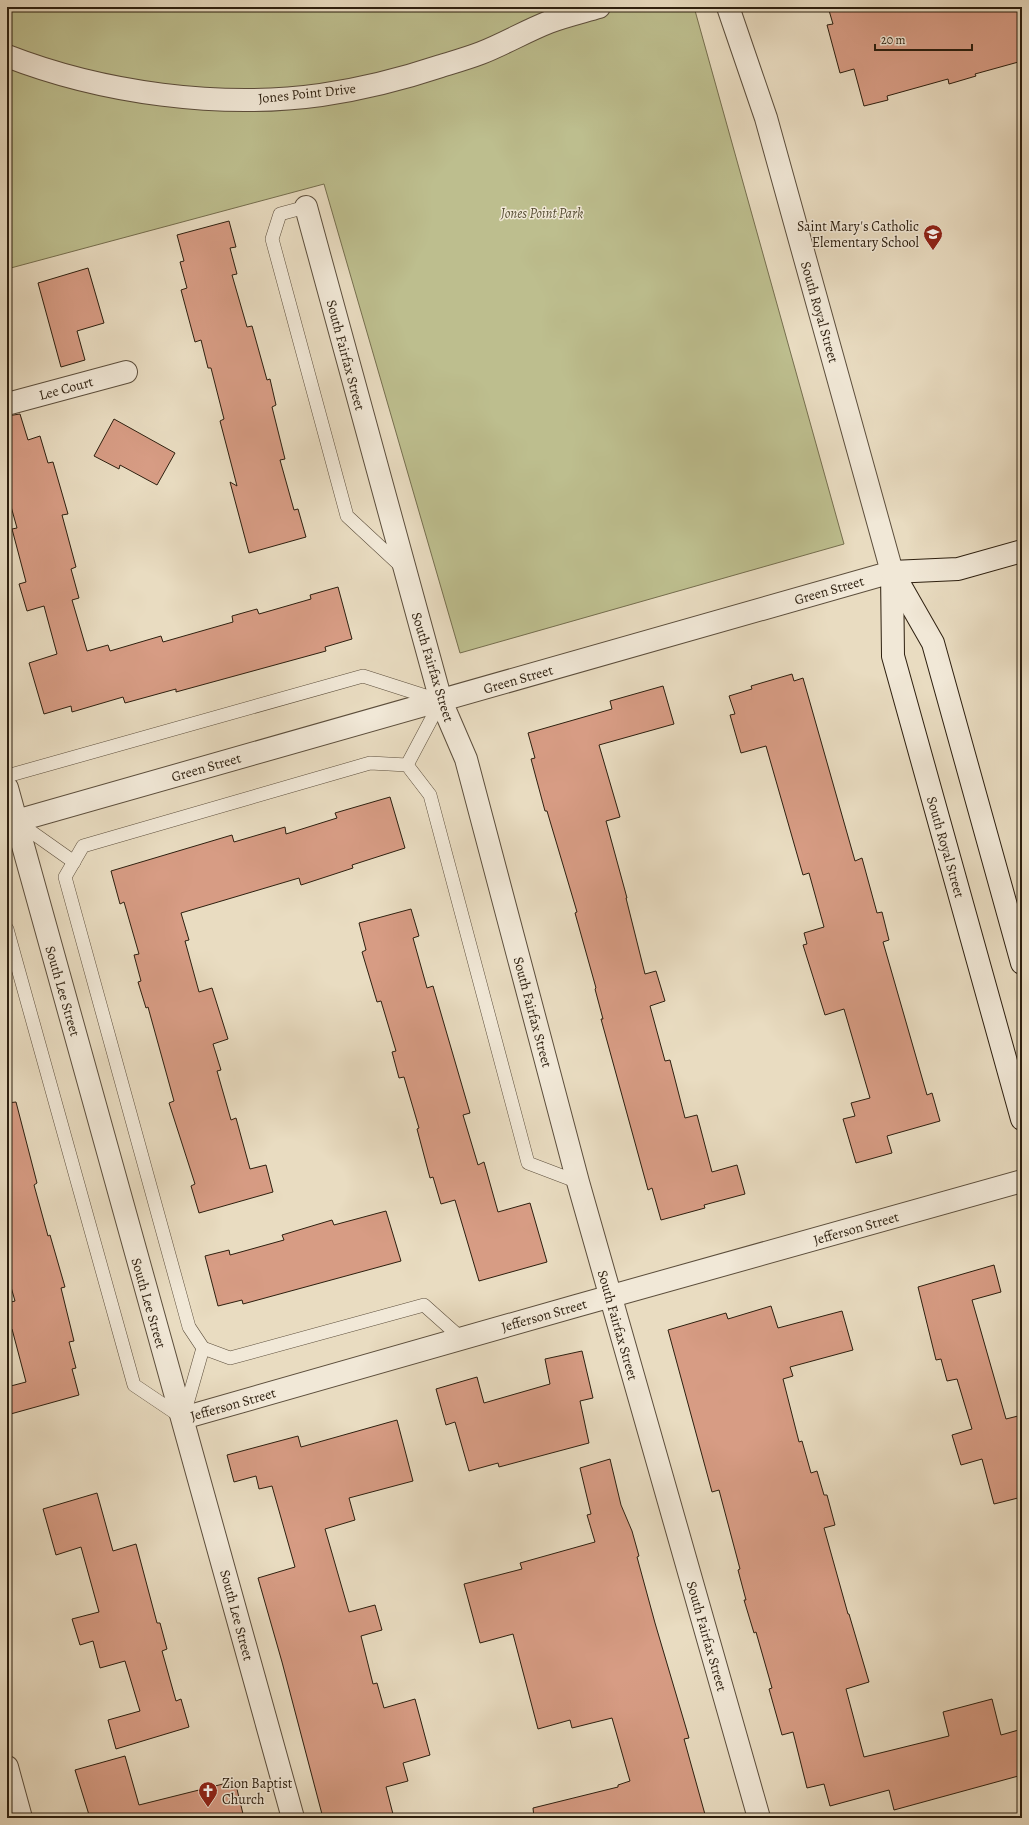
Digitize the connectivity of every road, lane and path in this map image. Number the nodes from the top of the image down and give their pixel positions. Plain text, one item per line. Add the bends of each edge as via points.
1 (599, 7) edge
2 (728, 7) edge
3 (7, 56) edge
4 (306, 207) joint
5 (126, 372) dead end
6 (7, 404) edge
7 (1022, 550) edge
8 (405, 570) junction
9 (892, 572) junction
10 (441, 701) junction
11 (407, 765) junction
12 (7, 776) edge
13 (7, 788) edge
14 (11, 830) edge
15 (74, 862) junction
16 (7, 928) edge
17 (1022, 963) edge
18 (1022, 1120) edge
19 (578, 1182) junction
20 (1022, 1182) edge
21 (610, 1296) junction
22 (461, 1338) junction
23 (203, 1348) junction
24 (182, 1418) junction
25 (7, 1767) edge
26 (21, 1818) edge
27 (292, 1818) edge
28 (759, 1818) edge

1 - 3 street, Jones Point Drive via 549,22 482,53 441,66 396,80 320,95 250,100 184,97 97,84
2 - 9 street, South Royal Street via 766,118
4 - 8 street, South Fairfax Street
4 - 8 lane via 280,214 272,239 347,516
5 - 6 street, Lee Court
7 - 9 street, Green Street via 958,569
8 - 10 street, South Fairfax Street
9 - 10 street, Green Street
9 - 17 street, South Royal Street via 933,643
9 - 18 street, South Royal Street via 893,656
10 - 11 lane
10 - 12 lane via 363,676
10 - 14 street, Green Street
10 - 19 street, South Fairfax Street via 466,759
11 - 15 lane via 370,763 83,846
11 - 19 lane via 430,795 528,1163
13 - 14 street, South Lee Street
14 - 15 lane
14 - 24 street, South Lee Street
15 - 23 lane via 65,877 189,1326
16 - 24 lane via 134,1384
19 - 21 street, South Fairfax Street
20 - 21 street, Jefferson Street
21 - 22 street, Jefferson Street
21 - 28 street, South Fairfax Street
22 - 23 lane via 424,1305 230,1358
22 - 24 street, Jefferson Street
23 - 24 lane
24 - 27 street, South Lee Street
25 - 26 street

